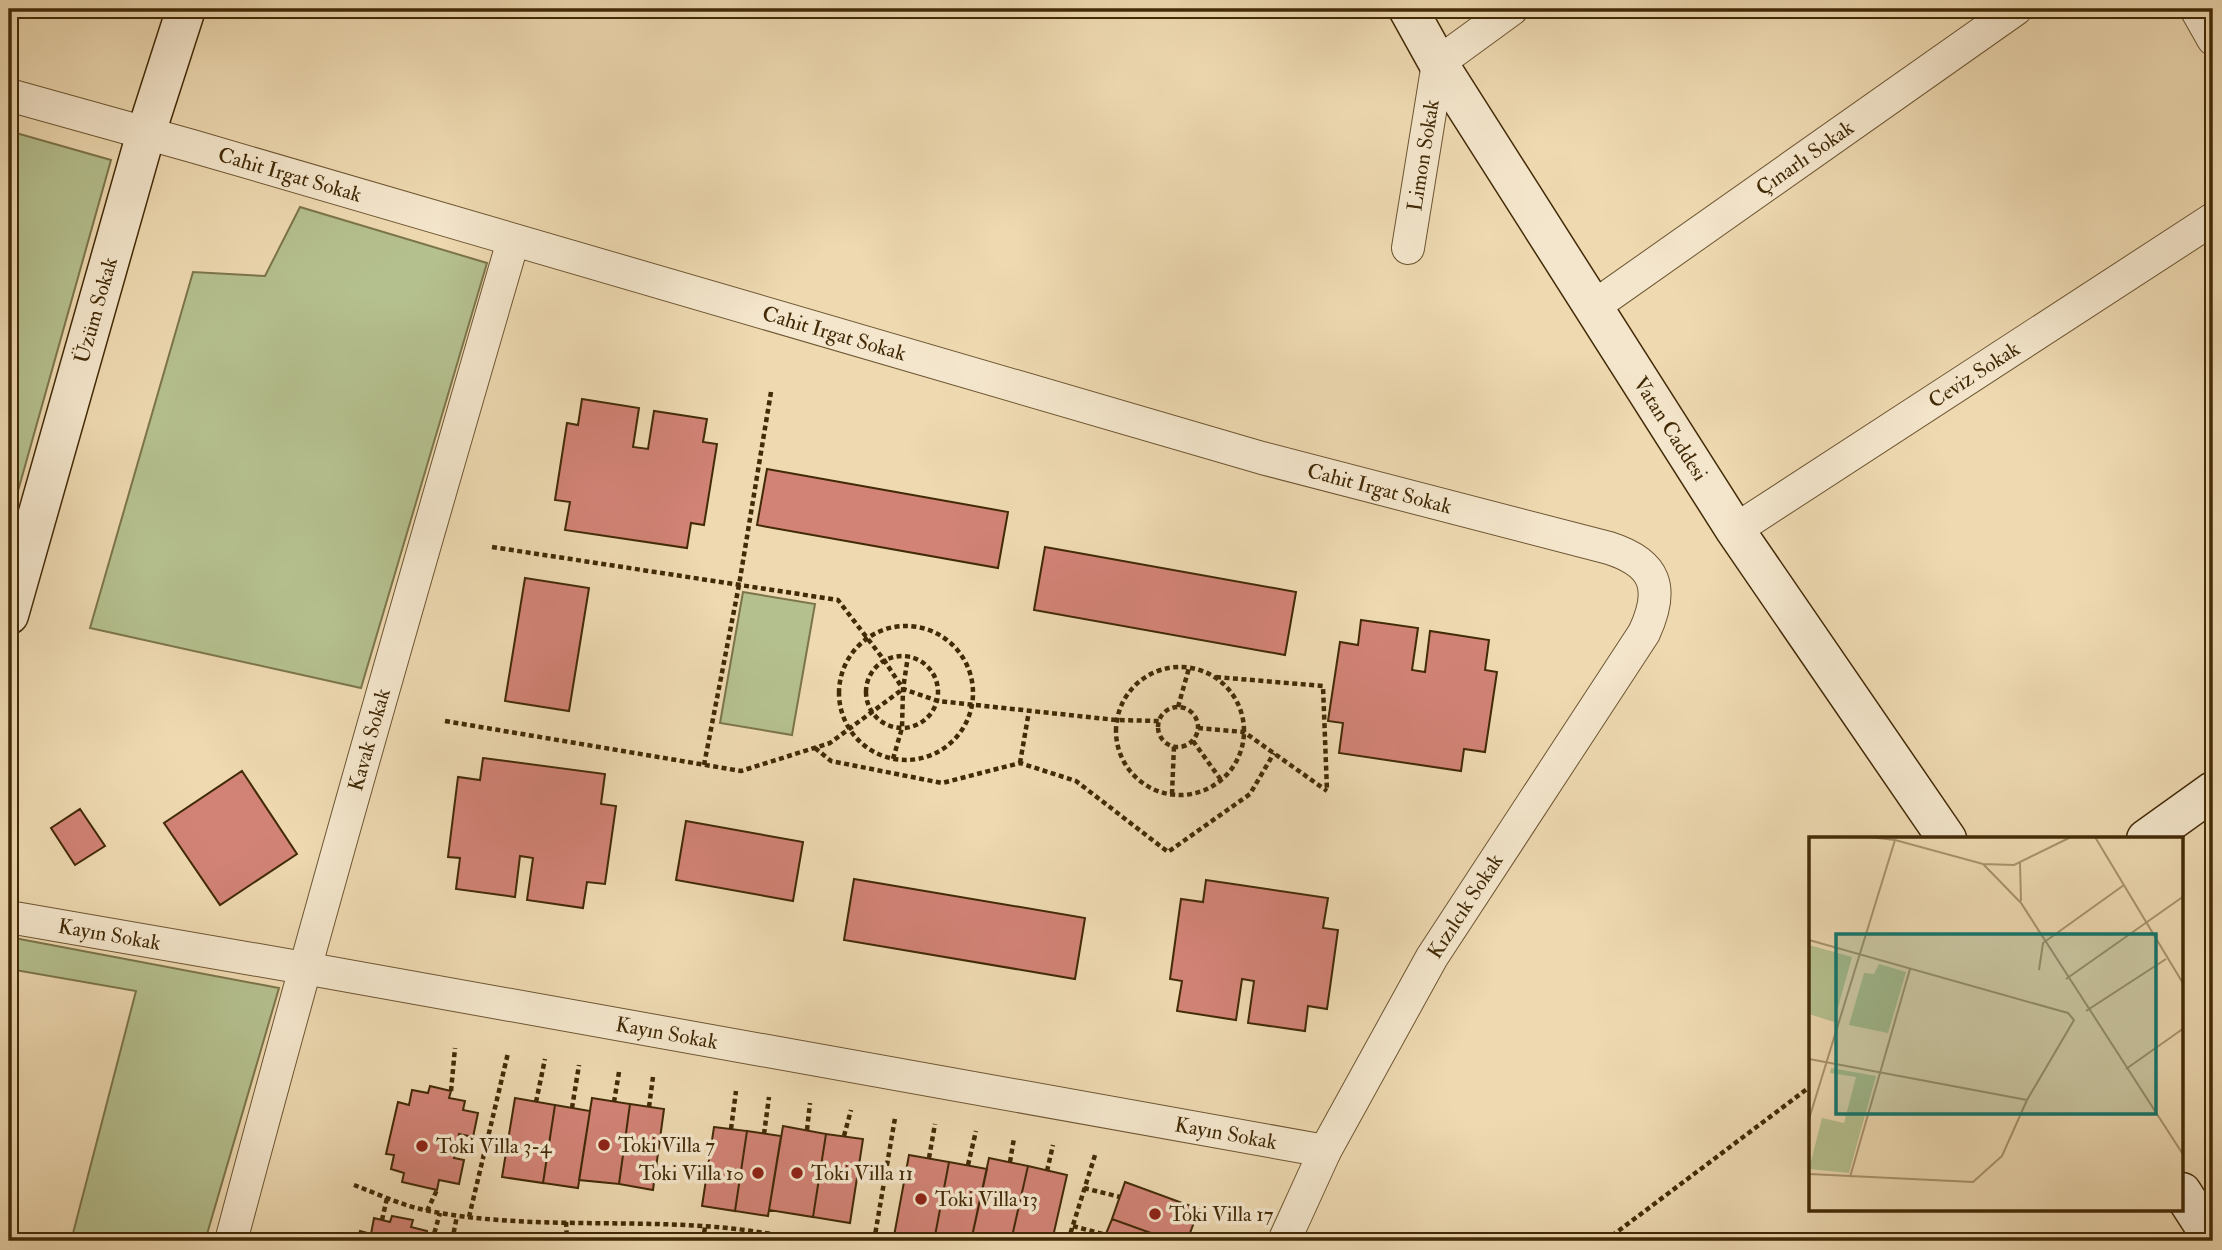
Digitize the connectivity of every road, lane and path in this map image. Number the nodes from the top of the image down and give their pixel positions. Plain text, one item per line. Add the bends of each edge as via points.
1 (187, 9) edge
2 (1408, 9) edge
3 (1512, 9) edge
4 (2016, 9) edge
5 (2196, 9) edge
6 (2213, 39) edge
7 (1438, 63) junction
8 (9, 95) edge
9 (146, 133) junction
10 (2213, 219) edge
11 (513, 241) junction
12 (1408, 248) dead end
13 (1593, 307) junction
14 (771, 392) dead end
15 (1735, 530) junction
16 (492, 547) dead end
17 (1652, 580) joint
18 (739, 585) junction
19 (9, 615) edge
20 (867, 638) junction
21 (908, 656) junction
22 (884, 660) junction
23 (1189, 668) junction
24 (1215, 677) junction
25 (903, 689) junction
26 (938, 701) junction
27 (972, 705) junction
28 (1178, 707) junction
29 (1029, 710) junction
30 (872, 712) junction
31 (1116, 720) junction
32 (445, 721) dead end
33 (1159, 721) junction
34 (849, 727) junction
35 (902, 728) junction
36 (1198, 729) junction
37 (1244, 732) junction
38 (1193, 741) junction
39 (1174, 746) junction
40 (815, 748) junction
41 (1274, 753) junction
42 (893, 758) junction
43 (1020, 762) junction
44 (704, 765) junction
45 (1221, 780) junction
46 (2213, 791) edge
47 (1172, 795) junction
48 (1946, 837) edge
49 (2149, 837) edge
50 (9, 917) edge
51 (304, 968) junction
52 (454, 1048) dead end
53 (508, 1053) dead end
54 (545, 1059) dead end
55 (579, 1065) dead end
56 (619, 1072) dead end
57 (653, 1077) dead end
58 (1809, 1088) edge
59 (451, 1091) dead end
60 (736, 1091) dead end
61 (769, 1097) dead end
62 (536, 1102) dead end
63 (614, 1102) dead end
64 (810, 1104) dead end
65 (649, 1107) dead end
66 (572, 1108) dead end
67 (851, 1110) dead end
68 (895, 1118) dead end
69 (934, 1124) dead end
70 (731, 1129) dead end
71 (807, 1130) dead end
72 (976, 1131) dead end
73 (764, 1134) dead end
74 (844, 1136) dead end
75 (1014, 1138) dead end
76 (1053, 1144) dead end
77 (1325, 1151) junction
78 (1096, 1152) dead end
79 (929, 1158) dead end
80 (1010, 1162) dead end
81 (968, 1165) dead end
82 (1047, 1171) dead end
83 (354, 1185) dead end
84 (1084, 1188) junction
85 (437, 1190) dead end
86 (2184, 1195) edge
87 (1120, 1197) dead end
88 (387, 1198) junction
89 (427, 1211) junction
90 (440, 1213) junction
91 (457, 1216) junction
92 (469, 1217) junction
93 (382, 1220) dead end
94 (566, 1222) junction
95 (1073, 1226) junction
96 (705, 1227) junction
97 (1106, 1235) dead end
98 (2213, 1240) edge
99 (231, 1241) edge
100 (432, 1241) edge
101 (452, 1241) edge
102 (567, 1241) edge
103 (704, 1241) edge
104 (804, 1241) edge
105 (874, 1241) edge
106 (1068, 1241) edge
107 (1284, 1241) edge
108 (1605, 1241) edge

1 - 9 street, Üzüm Sokak
2 - 7 street, Vatan Caddesi
3 - 7 street
4 - 13 street, Çınarlı Sokak
5 - 6 street
7 - 12 street, Limon Sokak
7 - 13 street, Vatan Caddesi
8 - 9 street, Cahit Irgat Sokak
9 - 11 street, Cahit Irgat Sokak
9 - 19 street, Üzüm Sokak
10 - 15 street, Ceviz Sokak
11 - 17 street, Cahit Irgat Sokak via 1262,458 1609,548 1641,563
11 - 51 street, Kavak Sokak
13 - 15 street, Vatan Caddesi
14 - 18 path
15 - 48 street, Vatan Caddesi
16 - 18 path
17 - 77 street, Kızılcık Sokak via 1653,614 1644,633 1432,957
18 - 20 path via 838,600
18 - 44 path
20 - 22 path
20 - 27 path via 887,628 910,626 942,637 965,661 973,682
20 - 34 path via 851,654 841,675 839,698
21 - 22 path
21 - 25 path
21 - 26 path via 929,667 939,689
22 - 25 path
22 - 30 path via 874,667 865,689
23 - 24 path
23 - 28 path
23 - 31 path via 1153,672 1136,684 1123,700
24 - 37 path via 1231,691 1241,710
24 - 41 path via 1323,686 1327,792
25 - 26 path
25 - 30 path
25 - 35 path
26 - 27 path
26 - 35 path via 925,720
27 - 29 path
27 - 42 path via 952,742 914,760
28 - 33 path via 1167,710
28 - 36 path via 1191,710
29 - 31 path
29 - 43 path
30 - 34 path
30 - 35 path via 880,721
31 - 33 path
31 - 47 path via 1116,741 1135,777
32 - 44 path
33 - 39 path via 1159,733
34 - 40 path via 830,743
34 - 42 path via 873,751
35 - 42 path
36 - 37 path
36 - 38 path
37 - 41 path
37 - 45 path via 1241,753
38 - 39 path
38 - 45 path
39 - 47 path
40 - 43 path via 831,761 942,783
40 - 44 path via 741,771
41 - 43 path via 1250,794 1168,852 1076,781
45 - 47 path via 1193,794
46 - 49 street
50 - 51 street, Kayın Sokak
51 - 77 street, Kayın Sokak
51 - 99 street, Kavak Sokak
52 - 59 path
53 - 92 path
54 - 62 path
55 - 66 path
56 - 63 path
57 - 65 path
58 - 108 path
60 - 70 path
61 - 73 path
64 - 71 path
67 - 74 path
68 - 105 path
69 - 79 path
72 - 81 path
75 - 80 path
76 - 82 path
77 - 107 street, Kızılcık Sokak
78 - 84 path
83 - 88 path
84 - 87 path
84 - 95 path
85 - 89 path
86 - 98 street
88 - 89 path
88 - 93 path
89 - 90 path
90 - 91 path
90 - 100 path
91 - 92 path
91 - 101 path
92 - 94 path
94 - 96 path
94 - 102 path
95 - 97 path
95 - 106 path
96 - 103 path
96 - 104 path

